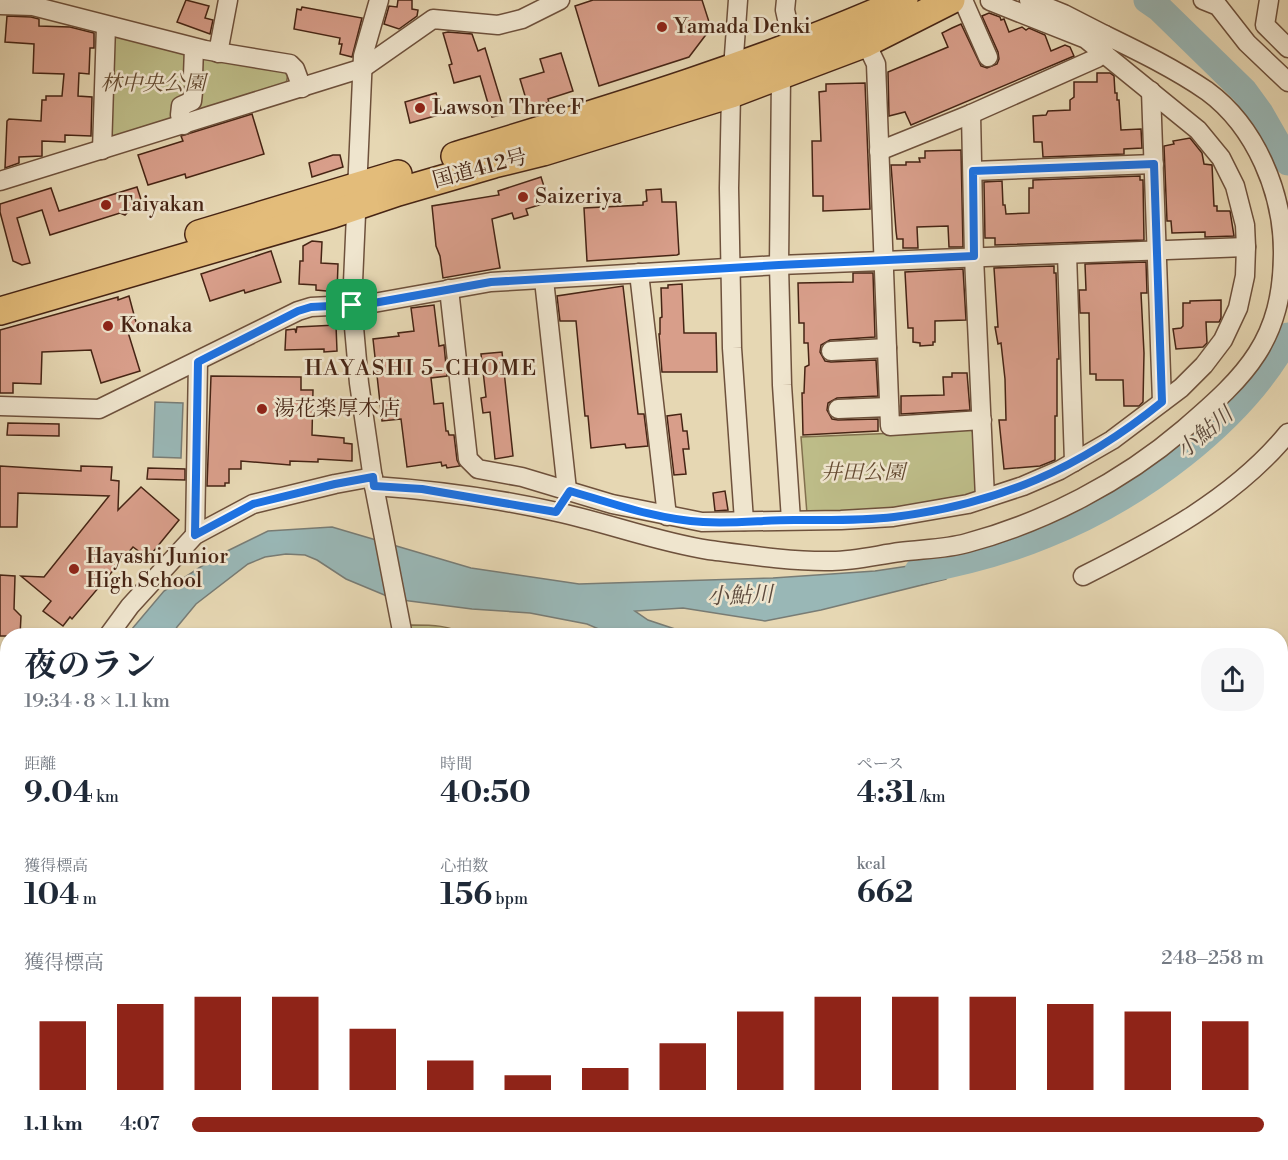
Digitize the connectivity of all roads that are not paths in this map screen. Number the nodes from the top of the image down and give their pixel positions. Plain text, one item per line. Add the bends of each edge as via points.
1 (228, 0) edge
2 (379, 0) edge
3 (560, 0) edge
4 (738, 0) edge
5 (786, 0) edge
6 (904, 0) edge
7 (951, 0) edge
8 (963, 0) edge
9 (1029, 0) edge
10 (1269, 0) edge
11 (990, 1) edge
12 (1212, 2) edge
13 (0, 5) edge
14 (106, 26) junction
15 (866, 43) junction
16 (1104, 44) junction
17 (986, 45) dead end
18 (793, 46) junction
19 (194, 48) junction
20 (1288, 48) edge
21 (218, 53) junction
22 (363, 68) junction
23 (781, 76) junction
24 (732, 82) junction
25 (1288, 82) edge
26 (302, 88) junction
27 (1151, 92) junction
28 (971, 114) junction
29 (184, 124) junction
30 (102, 150) junction
31 (879, 151) junction
32 (1154, 164) junction
33 (973, 171) junction
34 (0, 181) edge
35 (358, 196) junction
36 (1246, 247) junction
37 (1156, 250) junction
38 (1067, 254) junction
39 (974, 256) junction
40 (885, 260) junction
41 (779, 265) junction
42 (730, 268) junction
43 (639, 273) junction
44 (544, 280) junction
45 (449, 290) junction
46 (0, 295) edge
47 (352, 305) junction
48 (0, 311) edge
49 (887, 348) junction
50 (831, 351) dead end
51 (198, 362) junction
52 (1162, 402) junction
53 (0, 406) edge
54 (889, 407) junction
55 (838, 409) dead end
56 (982, 420) junction
57 (1288, 433) edge
58 (1074, 462) junction
59 (374, 482) junction
60 (568, 490) junction
61 (985, 498) junction
62 (556, 512) junction
63 (667, 516) junction
64 (791, 520) junction
65 (744, 521) junction
66 (195, 535) junction
67 (1083, 576) dead end
68 (114, 628) edge
69 (401, 628) edge

1 - 21 street
2 - 22 street
3 - 22 street via 522,19 498,25 433,19
4 - 24 street
5 - 18 street
6 - 18 highway, 国道412号
7 - 15 highway, 国道412号
8 - 17 street
9 - 16 street via 1064,14
10 - 20 street via 1265,25
11 - 16 street
12 - 25 street
13 - 14 street via 33,6
14 - 19 street
14 - 30 street
15 - 23 highway, 国道412号
15 - 31 street via 876,64
16 - 27 street
16 - 28 street via 1097,58
16 - 62 street via 1157,60 1210,93 1237,120 1266,167 1283,238 1283,281 1274,320 1254,360 1172,439 1108,483 1048,515 965,544 833,561 706,549
18 - 24 highway, 国道412号
19 - 21 street
19 - 29 street via 192,101 181,106
21 - 26 street via 290,64
22 - 26 street
22 - 35 street
23 - 24 highway, 国道412号
23 - 41 street
24 - 35 highway, 国道412号 via 656,95
24 - 42 street
26 - 29 street
27 - 32 street
27 - 36 street via 1198,129 1221,158 1235,186
28 - 31 street
28 - 33 street
29 - 30 street
30 - 34 street
31 - 40 street
32 - 33 street
32 - 37 street
33 - 39 street
35 - 46 highway, 国道412号
35 - 47 street
35 - 48 highway, 国道412号
36 - 37 street
36 - 52 street via 1238,308 1223,340 1204,365
37 - 38 street
37 - 52 street
38 - 39 street
38 - 58 street
39 - 40 street
39 - 56 street
40 - 41 street
40 - 49 street
41 - 42 street
41 - 64 street
42 - 43 street
42 - 65 street
43 - 44 street
43 - 63 street
44 - 45 street via 491,282
44 - 60 street
45 - 47 street
45 - 60 street via 468,459 478,469
47 - 51 street via 298,311
47 - 59 street
49 - 50 street
49 - 54 street
51 - 53 street via 94,410
51 - 66 street
52 - 58 street via 1112,440
54 - 55 street
54 - 56 street via 890,426
56 - 61 street
57 - 67 street via 1238,485 1151,540
58 - 61 street via 1023,486
59 - 62 street
59 - 66 street via 335,484 253,504
59 - 69 street
60 - 62 street
60 - 63 street
61 - 64 street via 893,517
63 - 65 street via 702,522
64 - 65 street
66 - 68 street

